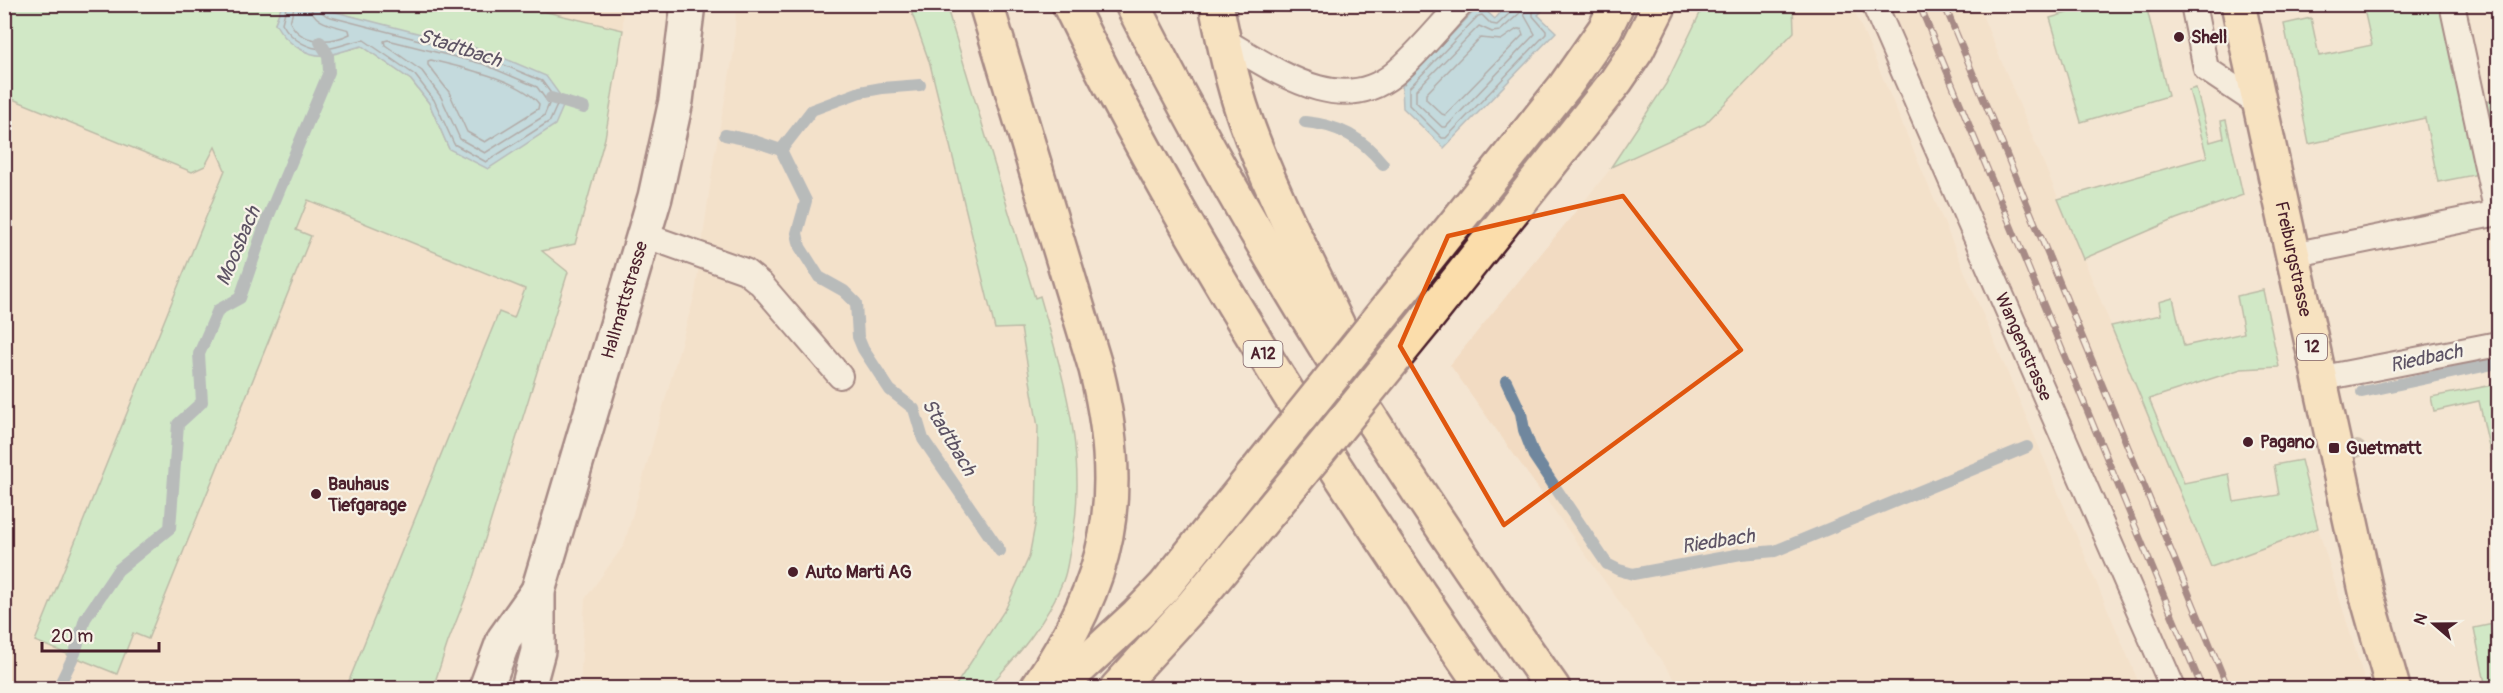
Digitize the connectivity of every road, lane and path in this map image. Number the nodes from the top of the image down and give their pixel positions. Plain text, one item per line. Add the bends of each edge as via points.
1 (688, 4) edge
2 (986, 4) edge
3 (1069, 4) edge
4 (1132, 4) edge
5 (1216, 4) edge
6 (1461, 4) edge
7 (1617, 4) edge
8 (1660, 4) edge
9 (1874, 4) edge
10 (2193, 4) edge
11 (2238, 4) edge
12 (2452, 4) edge
13 (1223, 40) junction
14 (2260, 105) junction
15 (2498, 213) edge
16 (644, 235) junction
17 (2292, 255) junction
18 (2499, 344) edge
19 (840, 376) dead end
20 (2318, 379) junction
21 (1412, 484) junction
22 (538, 591) junction
23 (486, 688) edge
24 (528, 688) edge
25 (1037, 688) edge
26 (1058, 688) edge
27 (1117, 688) edge
28 (1484, 688) edge
29 (1553, 688) edge
30 (2173, 688) edge
31 (2393, 688) edge

1 - 16 main road, Hallmattstrasse via 667,149
2 - 25 main road via 1096,369 1110,444 1111,498 1097,575 1077,625
3 - 28 main road, A12 via 1156,171 1261,350 1365,515
4 - 21 main road via 1256,232
5 - 13 main road
6 - 13 lane via 1394,74 1371,89 1334,93 1296,81
7 - 26 main road, bridge via 1605,29 1565,86 1164,587
8 - 27 main road, bridge via 1616,81 1191,608
9 - 30 lane, Wangenstrasse
10 - 14 lane via 2205,69
11 - 14 main road, Freiburgstrasse / 12
12 - 15 lane
13 - 21 main road via 1262,161
14 - 17 main road, Freiburgstrasse / 12
15 - 17 lane
16 - 19 lane via 744,271 761,284
16 - 22 main road, Hallmattstrasse
17 - 20 main road, Freiburgstrasse / 12
18 - 20 lane
20 - 31 main road, Freiburgstrasse / 12 via 2367,596
21 - 29 main road
22 - 23 main road, Hallmattstrasse via 504,639
22 - 24 main road, Hallmattstrasse via 538,651

